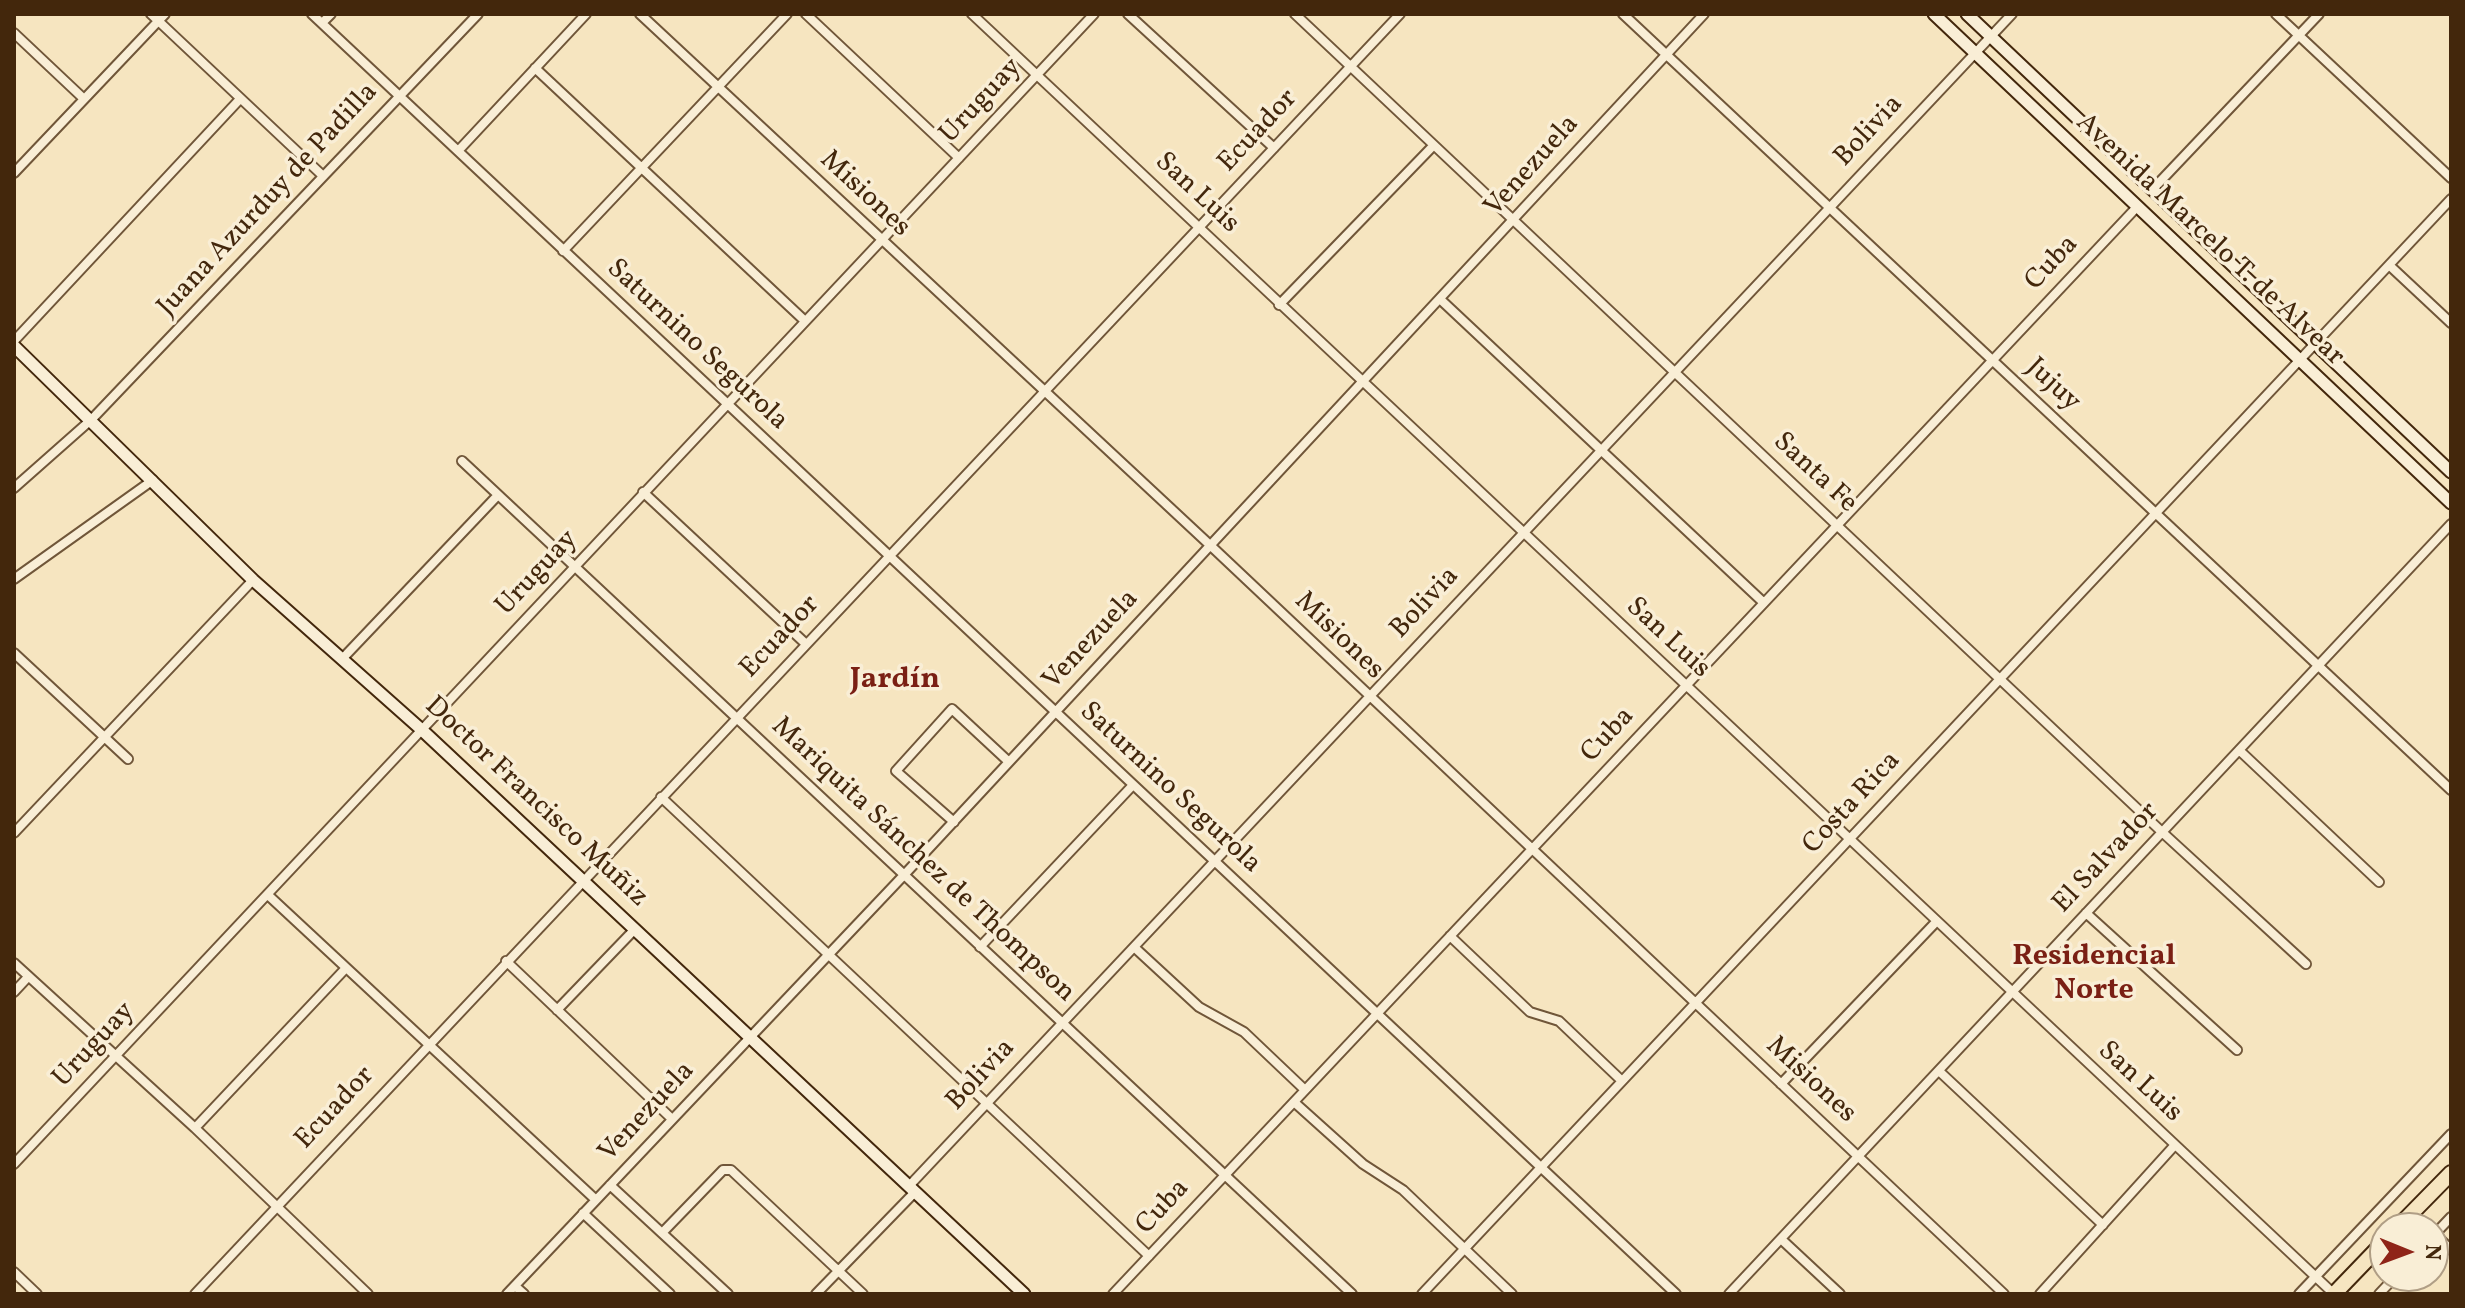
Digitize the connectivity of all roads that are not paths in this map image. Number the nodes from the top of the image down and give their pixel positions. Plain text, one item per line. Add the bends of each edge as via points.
1 (151, 14) edge
2 (312, 14) edge
3 (331, 14) edge
4 (478, 14) edge
5 (586, 14) edge
6 (640, 14) edge
7 (787, 14) edge
8 (806, 14) edge
9 (972, 14) edge
10 (1094, 14) edge
11 (1128, 14) edge
12 (1295, 14) edge
13 (1400, 14) edge
14 (1623, 14) edge
15 (1704, 14) edge
16 (1934, 14) edge
17 (1967, 14) edge
18 (2012, 14) edge
19 (2276, 14) edge
20 (2319, 14) edge
21 (162, 18) edge
22 (322, 23) junction
23 (14, 33) edge
24 (1991, 36) junction
25 (2299, 36) junction
26 (1976, 52) junction
27 (1666, 54) junction
28 (1351, 66) junction
29 (535, 68) junction
30 (1037, 75) junction
31 (717, 88) junction
32 (398, 96) junction
33 (84, 99) junction
34 (240, 99) junction
35 (1433, 146) junction
36 (1274, 148) junction
37 (458, 151) junction
38 (959, 158) junction
39 (642, 168) junction
40 (14, 173) edge
41 (322, 175) junction
42 (2451, 178) edge
43 (2153, 189) junction
44 (2451, 199) edge
45 (1830, 208) junction
46 (2136, 208) junction
47 (1515, 221) junction
48 (1199, 227) junction
49 (881, 241) junction
50 (563, 251) junction
51 (2389, 265) junction
52 (1441, 300) junction
53 (1279, 305) junction
54 (805, 321) junction
55 (2451, 323) edge
56 (14, 343) edge
57 (2315, 343) junction
58 (2301, 359) junction
59 (1993, 360) junction
60 (1674, 373) junction
61 (1363, 383) junction
62 (1044, 391) junction
63 (727, 404) junction
64 (92, 419) junction
65 (1601, 450) junction
66 (462, 461) dead end
67 (2451, 472) edge
68 (153, 480) junction
69 (14, 488) edge
70 (643, 492) junction
71 (498, 495) junction
72 (2451, 503) edge
73 (2156, 514) junction
74 (2451, 524) edge
75 (1837, 526) junction
76 (1523, 533) junction
77 (1211, 546) junction
78 (889, 556) junction
79 (574, 566) junction
80 (14, 579) edge
81 (253, 580) junction
82 (1764, 603) junction
83 (806, 644) junction
84 (14, 653) edge
85 (343, 658) junction
86 (2318, 666) junction
87 (2000, 680) junction
88 (1686, 686) junction
89 (1368, 698) junction
90 (1055, 713) junction
91 (737, 717) junction
92 (423, 731) junction
93 (105, 737) junction
94 (2239, 750) junction
95 (128, 759) dead end
96 (1009, 762) junction
97 (1133, 785) junction
98 (2451, 790) edge
99 (661, 797) junction
100 (954, 822) junction
101 (2162, 832) junction
102 (14, 833) edge
103 (1849, 841) junction
104 (1531, 850) junction
105 (1214, 862) junction
106 (904, 875) junction
107 (583, 880) junction
108 (2379, 882) dead end
109 (268, 895) junction
110 (2086, 913) junction
111 (1936, 922) junction
112 (635, 929) junction
113 (1450, 936) junction
114 (980, 947) junction
115 (1134, 947) junction
116 (829, 955) junction
117 (506, 961) junction
118 (14, 963) edge
119 (2306, 964) dead end
120 (346, 968) junction
121 (28, 977) junction
122 (14, 992) edge
123 (2011, 993) junction
124 (1695, 1004) junction
125 (557, 1010) junction
126 (1377, 1014) junction
127 (1062, 1023) junction
128 (750, 1037) junction
129 (428, 1044) junction
130 (2237, 1050) dead end
131 (117, 1055) junction
132 (1939, 1071) junction
133 (1622, 1081) junction
134 (1781, 1084) junction
135 (1305, 1090) junction
136 (1294, 1102) junction
137 (987, 1103) junction
138 (672, 1119) junction
139 (195, 1128) junction
140 (2451, 1134) edge
141 (2174, 1146) junction
142 (1858, 1156) junction
143 (14, 1164) edge
144 (1541, 1168) junction
145 (2451, 1173) edge
146 (1225, 1175) junction
147 (610, 1185) junction
148 (912, 1189) junction
149 (596, 1200) junction
150 (276, 1205) junction
151 (2413, 1212) edge
152 (583, 1213) junction
153 (2103, 1225) junction
154 (662, 1233) junction
155 (1781, 1239) junction
156 (1465, 1248) junction
157 (1149, 1256) junction
158 (2369, 1258) edge
159 (838, 1271) junction
160 (14, 1272) edge
161 (2315, 1276) junction
162 (515, 1286) junction
163 (37, 1294) edge
164 (195, 1294) edge
165 (368, 1294) edge
166 (507, 1294) edge
167 (524, 1294) edge
168 (670, 1294) edge
169 (728, 1294) edge
170 (816, 1294) edge
171 (863, 1294) edge
172 (1024, 1294) edge
173 (1113, 1294) edge
174 (1352, 1294) edge
175 (1422, 1294) edge
176 (1512, 1294) edge
177 (1676, 1294) edge
178 (1729, 1294) edge
179 (1840, 1294) edge
180 (2004, 1294) edge
181 (2040, 1294) edge
182 (2299, 1294) edge
183 (2334, 1294) edge

1 - 21 street
2 - 22 street, Saturnino Segurola
3 - 22 street
4 - 32 street, Juana Azurduy de Padilla
5 - 29 street
6 - 31 street, Misiones
7 - 31 street
8 - 38 street
9 - 30 street, San Luis
10 - 30 street, Uruguay
11 - 36 street
12 - 28 street, Santa Fe
13 - 28 street, Ecuador
14 - 27 street, Jujuy
15 - 27 street, Venezuela
16 - 26 main road, Avenida Marcelo T. de Alvear
17 - 24 main road, Avenida Marcelo T. de Alvear
18 - 24 street, Bolivia
19 - 25 street
20 - 25 street
21 - 33 street
21 - 34 street
22 - 32 street, Saturnino Segurola
23 - 33 street
24 - 26 street, Bolivia
24 - 43 main road, Avenida Marcelo T. de Alvear
25 - 42 street
25 - 43 street
26 - 45 street, Bolivia
26 - 46 main road, Avenida Marcelo T. de Alvear
27 - 45 street, Jujuy
27 - 47 street, Venezuela
28 - 35 street, Santa Fe
28 - 36 street, Ecuador
29 - 37 street
29 - 39 street
30 - 38 street, Uruguay
30 - 48 street, San Luis
31 - 39 street
31 - 49 street, Misiones
32 - 37 street, Saturnino Segurola
32 - 41 street, Juana Azurduy de Padilla
33 - 40 street
34 - 41 street
34 - 56 street
35 - 47 street, Santa Fe
35 - 53 street
36 - 48 street, Ecuador
37 - 50 street, Saturnino Segurola
38 - 49 street, Uruguay
39 - 50 street
39 - 54 street
41 - 64 street, Juana Azurduy de Padilla
43 - 57 main road, Avenida Marcelo T. de Alvear
44 - 51 street, Costa Rica
45 - 59 street, Jujuy
45 - 60 street, Bolivia
46 - 58 main road, Avenida Marcelo T. de Alvear
46 - 59 street, Cuba
47 - 52 street, Venezuela
47 - 60 street, Santa Fe
48 - 53 street, San Luis
48 - 62 street, Ecuador
49 - 54 street, Uruguay
49 - 62 street, Misiones
50 - 63 street, Saturnino Segurola
51 - 55 street
51 - 57 street, Costa Rica
52 - 61 street, Venezuela
52 - 65 street
53 - 61 street, San Luis
54 - 63 street, Uruguay
56 - 64 main road, Doctor Francisco Muñiz
57 - 58 street, Costa Rica
57 - 67 main road, Avenida Marcelo T. de Alvear
58 - 72 main road, Avenida Marcelo T. de Alvear
58 - 73 street, Costa Rica
59 - 73 street, Jujuy
59 - 75 street, Cuba
60 - 65 street, Bolivia
60 - 75 street, Santa Fe
61 - 76 street, San Luis
61 - 77 street, Venezuela
62 - 77 street, Misiones
62 - 78 street, Ecuador
63 - 70 street, Uruguay
63 - 78 street, Saturnino Segurola
64 - 68 main road, Doctor Francisco Muñiz
64 - 69 street, Juana Azurduy de Padilla
65 - 76 street, Bolivia
65 - 82 street
66 - 71 street, Mariquita Sánchez de Thompson
68 - 80 street
68 - 81 main road, Doctor Francisco Muñiz
70 - 79 street, Uruguay
70 - 83 street
71 - 79 street, Mariquita Sánchez de Thompson
71 - 85 street
73 - 86 street, Jujuy
73 - 87 street, Costa Rica
74 - 86 street, El Salvador
75 - 82 street, Cuba
75 - 87 street, Santa Fe
76 - 88 street, San Luis
76 - 89 street, Bolivia
77 - 89 street, Misiones
77 - 90 street, Venezuela
78 - 83 street, Ecuador
78 - 90 street, Saturnino Segurola
79 - 91 street, Mariquita Sánchez de Thompson
79 - 92 street, Uruguay
81 - 85 main road, Doctor Francisco Muñiz
81 - 93 street
82 - 88 street, Cuba
83 - 91 street, Ecuador
84 - 93 street
85 - 92 main road, Doctor Francisco Muñiz
86 - 94 street, El Salvador
86 - 98 street, Jujuy
87 - 101 street, Santa Fe
87 - 103 street, Costa Rica
88 - 103 street, San Luis
88 - 104 street, Cuba
89 - 104 street, Misiones
89 - 105 street, Bolivia
90 - 96 street, Venezuela
90 - 97 street, Saturnino Segurola
91 - 99 street, Ecuador
91 - 106 street, Mariquita Sánchez de Thompson
92 - 107 main road, Doctor Francisco Muñiz
92 - 109 street, Uruguay
93 - 95 street
93 - 102 street
94 - 101 street, El Salvador
94 - 108 street
96 - 100 street, Venezuela
96 - 100 street via 952,709 896,771
97 - 105 street, Saturnino Segurola
97 - 114 street
99 - 107 street, Ecuador
99 - 116 street
100 - 106 street, Venezuela
101 - 110 street, El Salvador
101 - 119 street, Santa Fe
103 - 111 street, San Luis
103 - 124 street, Costa Rica
104 - 113 street, Cuba
104 - 124 street, Misiones
105 - 115 street, Bolivia
105 - 126 street, Saturnino Segurola
106 - 114 street, Mariquita Sánchez de Thompson
106 - 116 street, Venezuela
107 - 112 main road, Doctor Francisco Muñiz
107 - 117 street, Ecuador
109 - 120 street
109 - 131 street, Uruguay
110 - 123 street, El Salvador
110 - 130 street
111 - 123 street, San Luis
111 - 134 street
112 - 125 street
112 - 128 main road, Doctor Francisco Muñiz
113 - 126 street, Cuba
113 - 133 street via 1530,1012 1559,1021
114 - 127 street, Mariquita Sánchez de Thompson
115 - 127 street, Bolivia
115 - 135 street via 1199,1007 1244,1032
116 - 128 street, Venezuela
116 - 137 street
117 - 125 street
117 - 129 street, Ecuador
118 - 121 street
120 - 129 street
120 - 139 street
121 - 122 street
121 - 131 street
123 - 132 street, El Salvador
123 - 141 street, San Luis
124 - 133 street, Costa Rica
124 - 134 street, Misiones
125 - 138 street
126 - 135 street, Cuba
126 - 144 street, Saturnino Segurola
127 - 137 street, Bolivia
127 - 146 street, Mariquita Sánchez de Thompson
128 - 138 street, Venezuela
128 - 148 main road, Doctor Francisco Muñiz
129 - 149 street
129 - 150 street, Ecuador
131 - 139 street
131 - 143 street, Uruguay
132 - 142 street, El Salvador
132 - 153 street
133 - 144 street, Costa Rica
134 - 142 street, Misiones
135 - 136 street, Cuba
136 - 146 street, Cuba
136 - 156 street
137 - 148 street, Bolivia
137 - 157 street
138 - 147 street, Venezuela
139 - 150 street
140 - 161 street
141 - 153 street
141 - 161 street, San Luis
142 - 155 street, El Salvador
142 - 180 street, Misiones
144 - 156 street, Costa Rica
144 - 177 street, Saturnino Segurola
145 - 151 highway
146 - 157 street, Cuba
146 - 174 street, Mariquita Sánchez de Thompson
147 - 149 street, Venezuela
147 - 154 street
148 - 159 street, Bolivia
148 - 172 main road, Doctor Francisco Muñiz
149 - 152 street, Venezuela
150 - 164 street, Ecuador
150 - 165 street
152 - 162 street, Venezuela
152 - 168 street
153 - 181 street
154 - 159 street via 723,1170 731,1170
154 - 169 street
155 - 178 street, El Salvador
155 - 179 street
156 - 175 street, Costa Rica
156 - 176 street
157 - 173 street, Cuba
158 - 183 highway
159 - 170 street, Bolivia
159 - 171 street
160 - 163 street
161 - 182 street
161 - 183 street, San Luis
162 - 166 street, Venezuela
162 - 167 street

